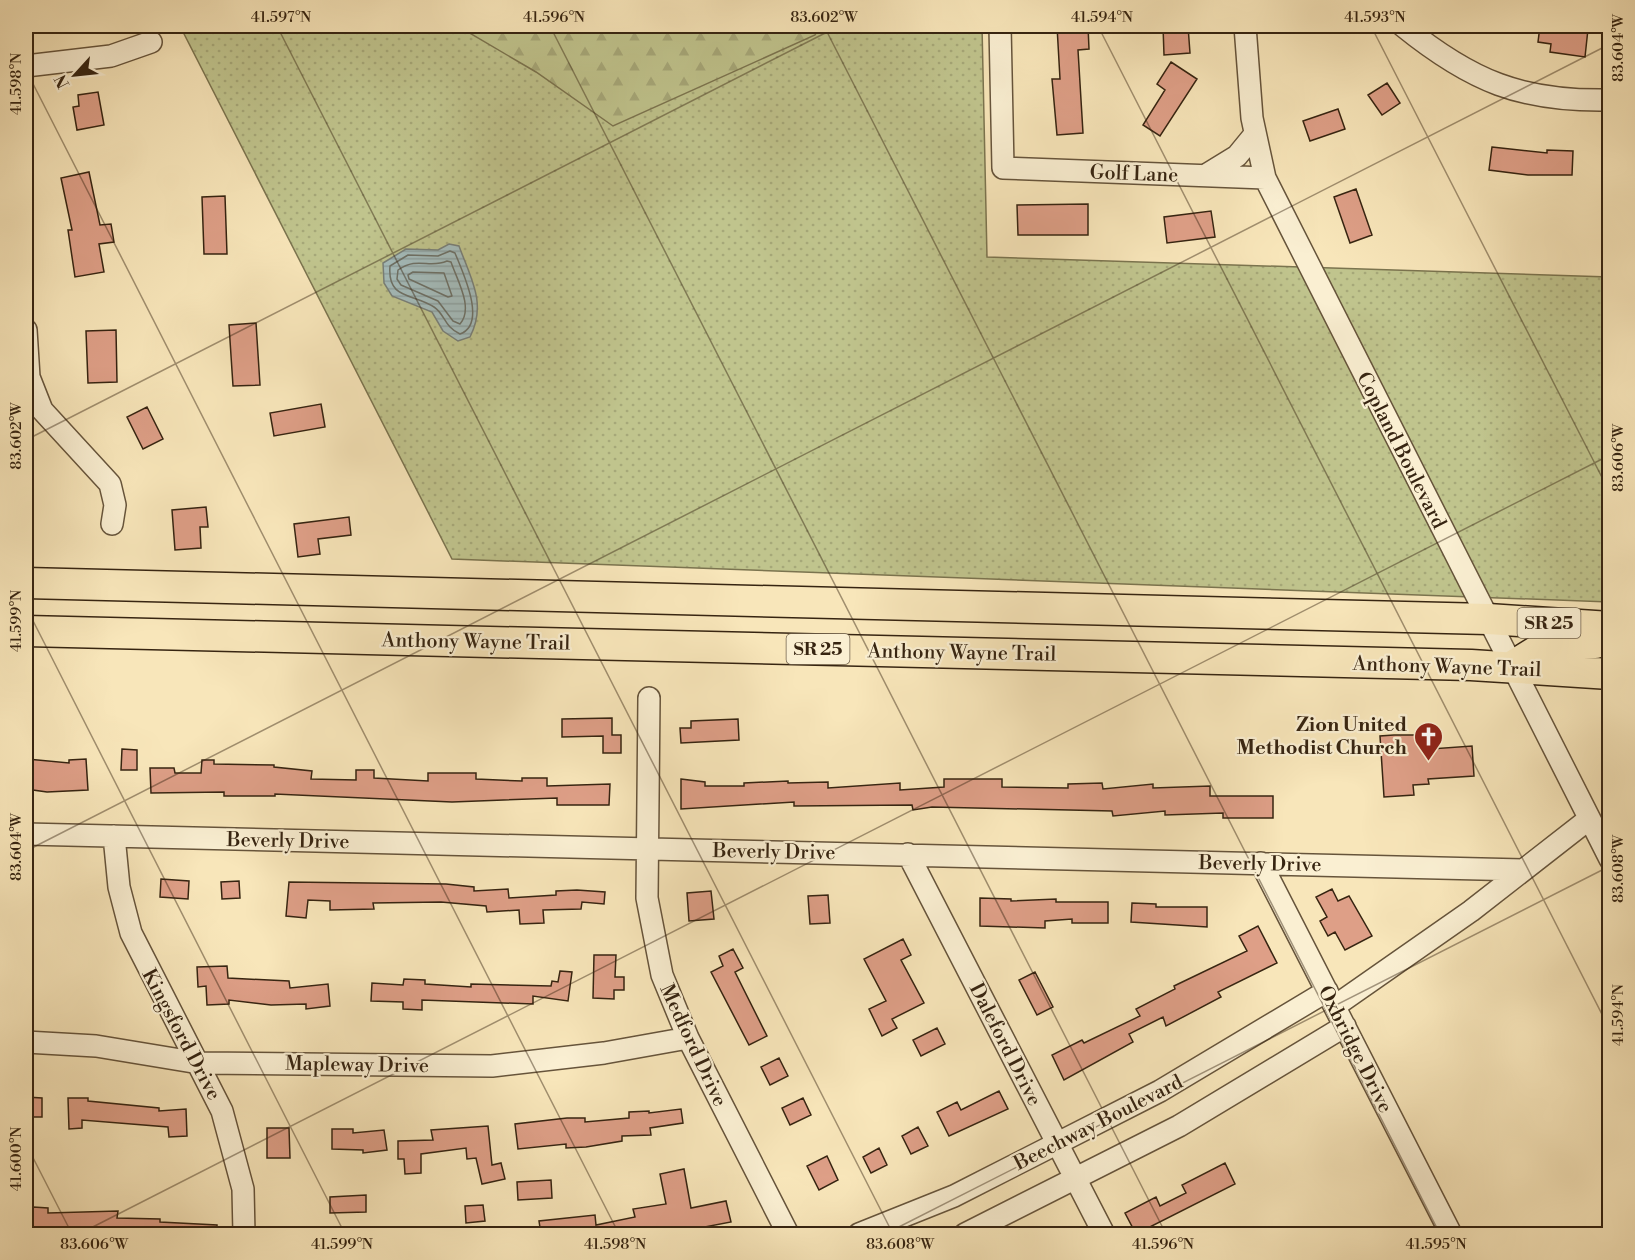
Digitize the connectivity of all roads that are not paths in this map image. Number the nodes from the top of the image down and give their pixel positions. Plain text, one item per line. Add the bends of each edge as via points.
1 (1000, 26) edge
2 (1245, 26) edge
3 (1403, 26) edge
4 (151, 42) dead end
5 (26, 66) edge
6 (1610, 100) edge
7 (1255, 134) junction
8 (1205, 176) junction
9 (1265, 178) junction
10 (26, 330) edge
11 (111, 524) dead end
12 (26, 583) edge
13 (1488, 619) junction
14 (1610, 627) edge
15 (26, 631) edge
16 (1610, 643) edge
17 (1265, 660) junction
18 (1511, 667) junction
19 (1610, 674) edge
20 (649, 698) dead end
21 (1589, 819) junction
22 (26, 834) edge
23 (114, 836) junction
24 (647, 848) junction
25 (908, 854) junction
26 (1610, 859) edge
27 (1261, 863) junction
28 (1523, 870) junction
29 (1331, 998) junction
30 (1345, 1026) junction
31 (688, 1038) junction
32 (26, 1042) edge
33 (199, 1063) junction
34 (1058, 1143) junction
35 (1076, 1179) junction
36 (244, 1234) edge
37 (788, 1234) edge
38 (860, 1234) edge
39 (965, 1234) edge
40 (1104, 1234) edge
41 (1451, 1234) edge

1 - 8 street, Golf Lane via 1003,168
2 - 7 street, Copland Boulevard
3 - 6 street via 1469,72 1510,90 1560,99
4 - 5 street via 111,56
7 - 8 street via 1237,156
7 - 9 street, Copland Boulevard
8 - 9 street, Golf Lane
9 - 13 street, Copland Boulevard
10 - 11 street via 29,377 42,410 110,484 115,505
12 - 13 highway, SR 25
13 - 14 highway, SR 25
13 - 17 highway via 1449,645
13 - 18 street, Copland Boulevard
15 - 17 highway, Anthony Wayne Trail / SR 25
16 - 18 highway via 1548,644
17 - 18 highway, Anthony Wayne Trail / SR 25
18 - 19 highway, Anthony Wayne Trail / SR 25
18 - 21 street, Copland Boulevard
20 - 24 street, Medford Drive
21 - 26 street, Copland Boulevard
21 - 28 street, Beechway Boulevard
22 - 23 street, Beverly Drive
23 - 24 street, Beverly Drive
23 - 33 street, Kingsford Drive via 119,886 130,933
24 - 25 street, Beverly Drive
24 - 31 street, Medford Drive via 647,898 653,937 662,975
25 - 27 street, Beverly Drive
25 - 34 street, Daleford Drive
27 - 28 street, Beverly Drive
27 - 29 street, Oxbridge Drive
28 - 29 street, Beechway Boulevard via 1471,910
29 - 30 street, Oxbridge Drive
29 - 34 street, Beechway Boulevard
30 - 35 street, Beechway Boulevard via 1204,1112
30 - 41 street, Oxbridge Drive
31 - 33 street, Mapleway Drive via 492,1066
31 - 37 street, Medford Drive
32 - 33 street, Mapleway Drive via 96,1046
33 - 36 street, Kingsford Drive via 222,1111 236,1156 243,1189
34 - 35 street, Daleford Drive
34 - 38 street, Beechway Boulevard via 954,1196
35 - 39 street, Beechway Boulevard
35 - 40 street, Daleford Drive

